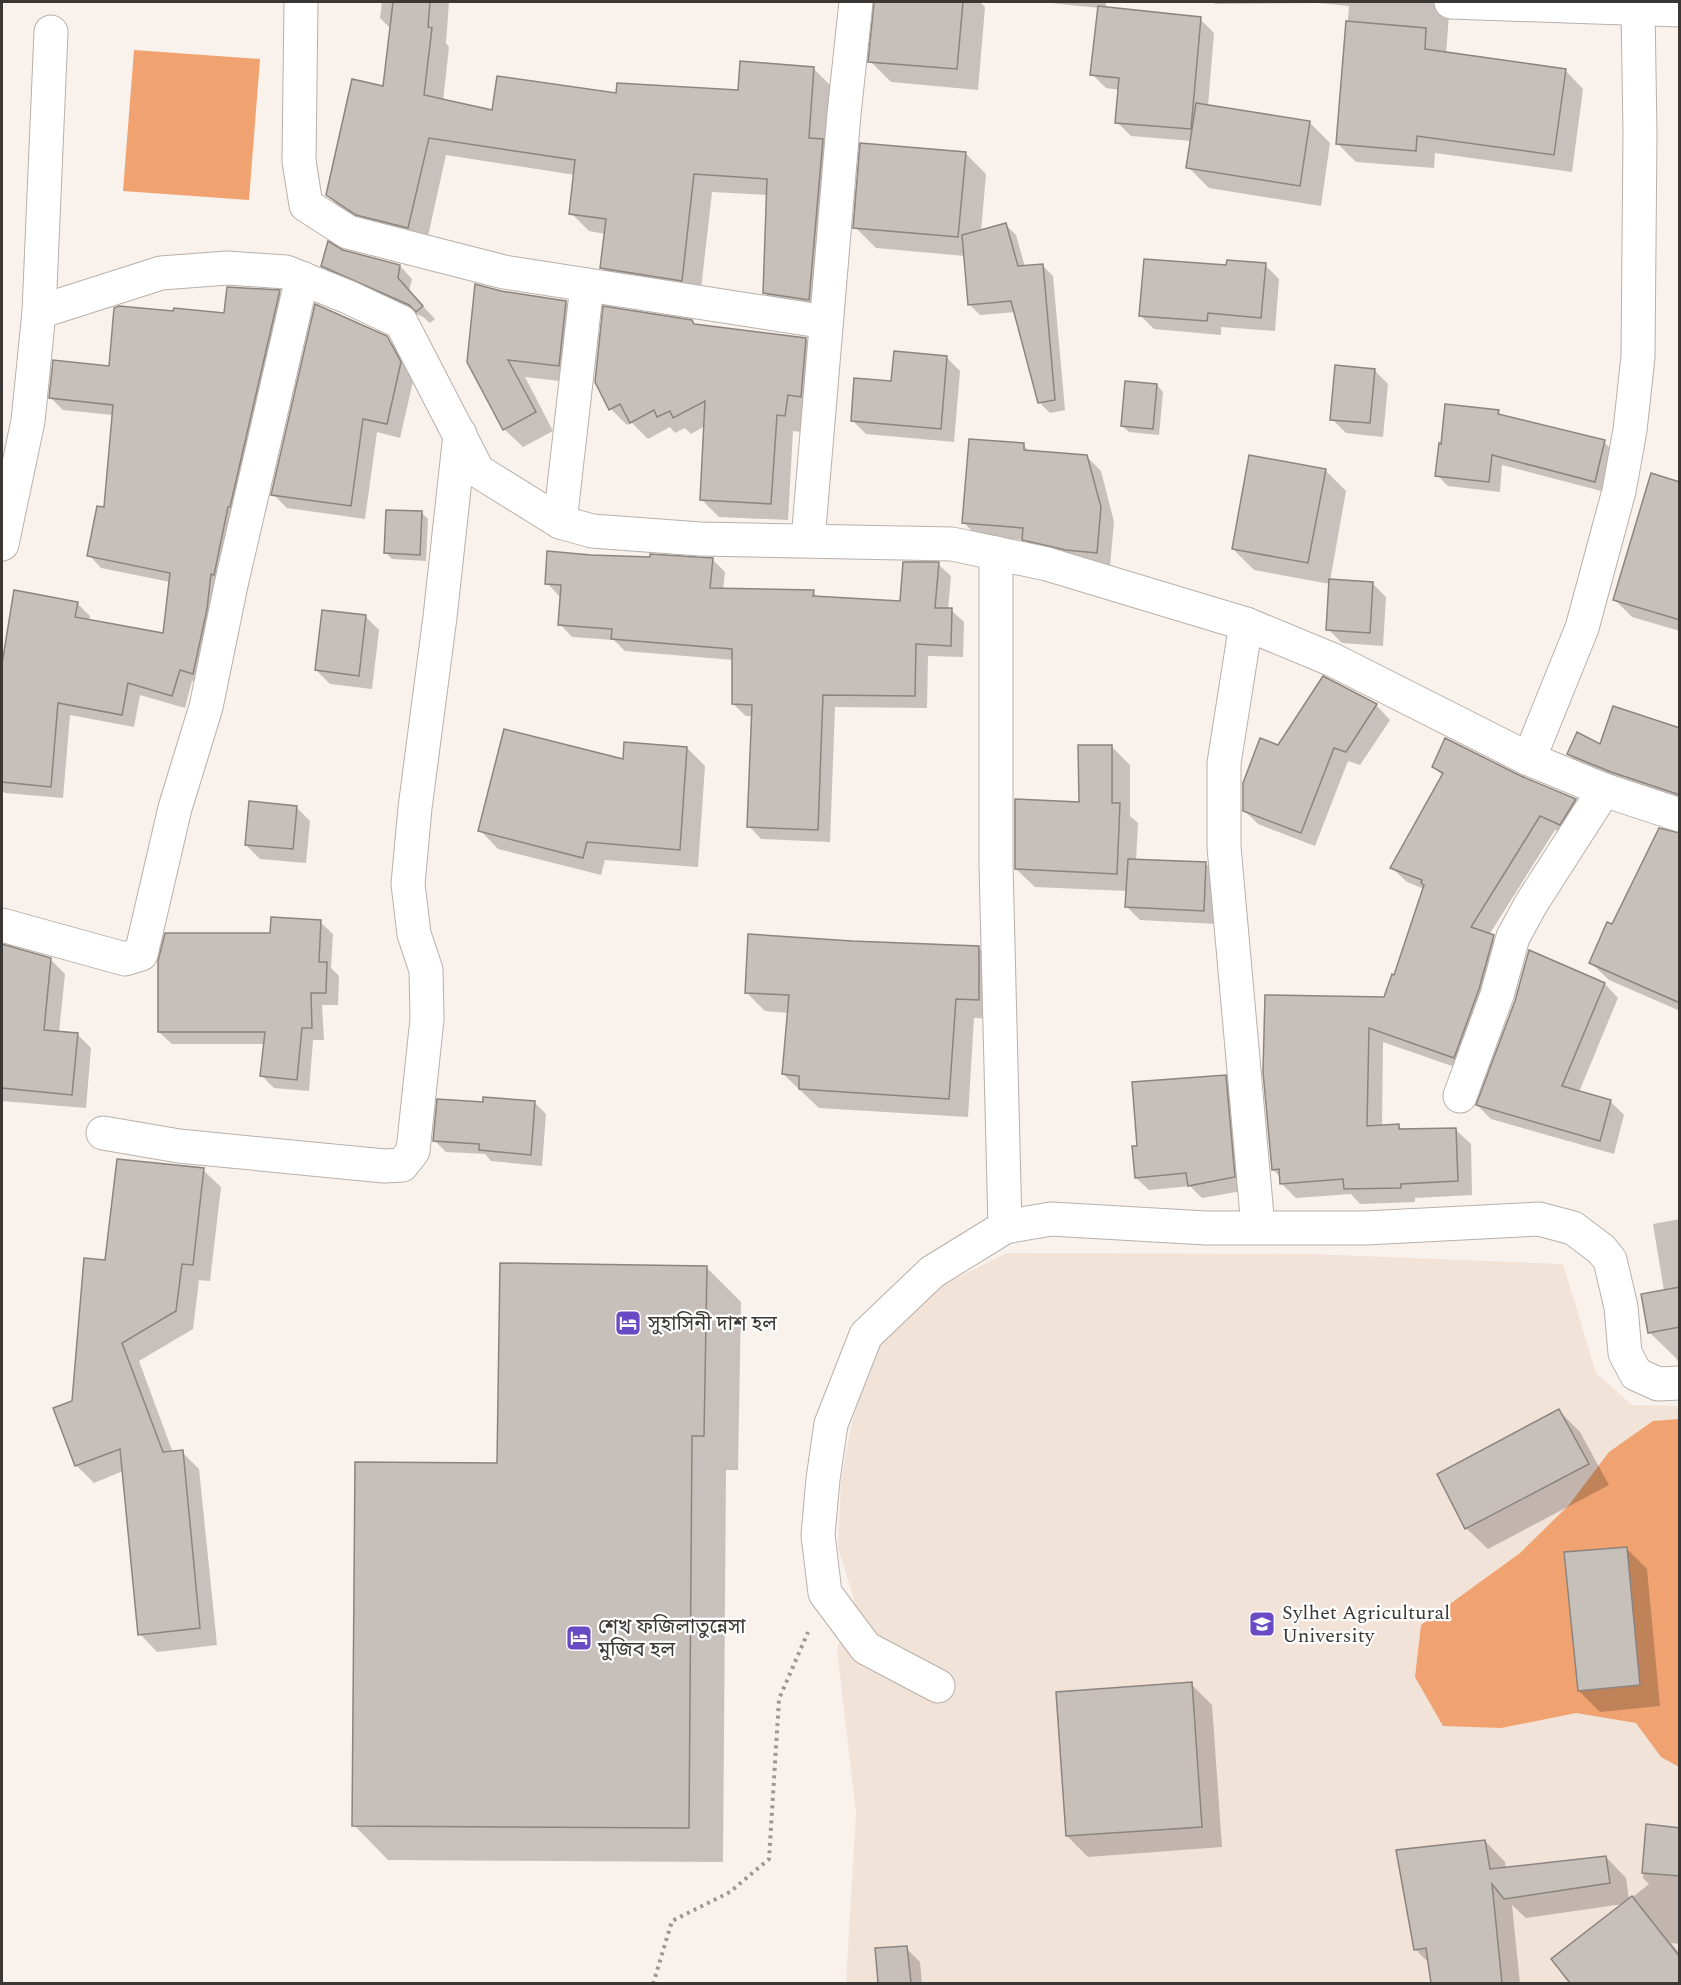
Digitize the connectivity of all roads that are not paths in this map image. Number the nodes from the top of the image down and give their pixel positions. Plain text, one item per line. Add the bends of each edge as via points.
1 (302, 2) edge
2 (856, 2) edge
3 (1451, 2) edge
4 (1470, 2) edge
5 (1638, 8) junction
6 (1680, 10) edge
7 (51, 32) dead end
8 (302, 278) junction
9 (587, 285) junction
10 (39, 312) junction
11 (826, 322) junction
12 (460, 434) junction
13 (560, 522) junction
14 (808, 540) junction
15 (2, 544) edge
16 (996, 553) junction
17 (1246, 624) junction
18 (1529, 759) junction
19 (1604, 790) junction
20 (1680, 815) edge
21 (2, 924) edge
22 (1460, 1096) dead end
23 (103, 1134) dead end
24 (1005, 1227) junction
25 (1258, 1227) junction
26 (1680, 1383) edge
27 (938, 1686) dead end

1 - 9 street via 299,161 306,205 348,232 504,272
2 - 11 street
3 - 4 street
4 - 5 street
5 - 6 street
5 - 18 street via 1638,357 1630,430 1619,491 1582,628
7 - 10 street
8 - 10 street via 286,272 227,268 161,273
8 - 12 street via 401,322
8 - 21 street via 206,707 176,808 141,954 124,959
9 - 11 street
9 - 13 street
10 - 15 street via 28,421
11 - 14 street
12 - 13 street via 478,471
12 - 23 street via 408,884 414,934 426,970 427,1019 412,1151 402,1165 384,1166 179,1146
13 - 14 street via 592,531 652,536
14 - 16 street via 952,544
16 - 17 street via 1047,564
16 - 24 street via 996,865
17 - 18 street via 1333,660
17 - 25 street via 1224,764 1224,848
18 - 19 street
19 - 20 street
19 - 22 street via 1513,937 1497,995
24 - 25 street via 1050,1219
24 - 27 street via 932,1272 866,1335 831,1424 822,1479 818,1535 825,1593 866,1648
25 - 26 street via 1365,1228 1539,1219 1573,1228 1610,1260 1621,1307 1625,1353 1636,1374 1658,1384

